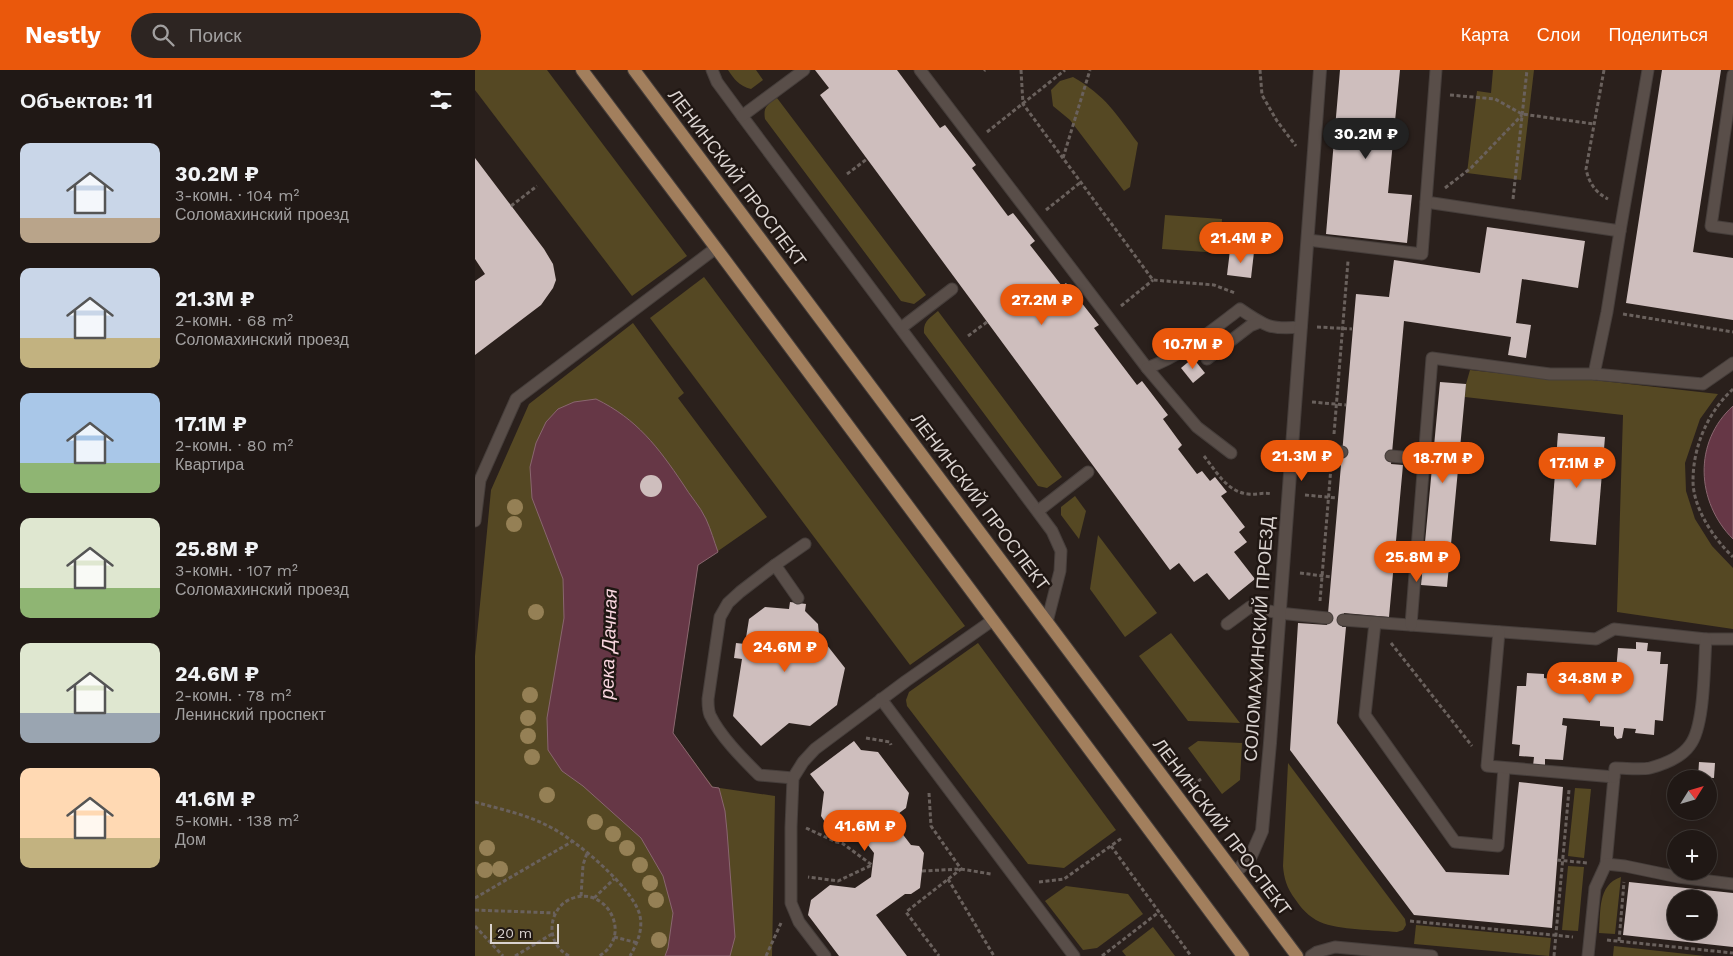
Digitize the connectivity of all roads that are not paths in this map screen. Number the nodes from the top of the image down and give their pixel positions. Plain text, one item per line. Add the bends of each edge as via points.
1 (582, 70) edge
2 (633, 70) edge
3 (712, 70) edge
4 (804, 70) edge
5 (920, 70) edge
6 (1320, 70) edge
7 (1436, 70) edge
8 (1648, 70) edge
9 (1733, 75) edge
10 (742, 116) junction
11 (1426, 202) junction
12 (1733, 229) edge
13 (1620, 231) junction
14 (1308, 240) junction
15 (716, 248) junction
16 (952, 289) dead end
17 (1259, 322) junction
18 (1301, 326) junction
19 (901, 328) junction
20 (1207, 359) dead end
21 (1733, 363) edge
22 (1147, 368) junction
23 (1594, 374) junction
24 (1291, 448) junction
25 (1231, 452) dead end
26 (1337, 452) road end
27 (1391, 456) dead end
28 (1423, 459) junction
29 (1088, 472) dead end
30 (477, 480) edge
31 (1037, 511) junction
32 (475, 520) edge
33 (805, 544) dead end
34 (775, 565) junction
35 (798, 598) dead end
36 (1279, 613) junction
37 (1323, 618) road end
38 (993, 620) junction
39 (1343, 620) dead end
40 (1047, 622) junction
41 (1375, 623) junction
42 (1227, 624) dead end
43 (1411, 625) junction
44 (1499, 632) junction
45 (1733, 638) edge
46 (1706, 639) junction
47 (881, 699) junction
48 (1504, 768) junction
49 (1615, 777) junction
50 (793, 778) junction
51 (1606, 864) junction
52 (1235, 873) junction
53 (1733, 884) edge
54 (825, 956) edge
55 (1074, 956) edge
56 (1243, 956) edge
57 (1297, 956) edge
58 (1311, 956) edge
59 (1432, 956) edge
60 (1588, 956) edge

1 - 15 main road
2 - 40 main road, ЛЕНИНСКИЙ ПРОСПЕКТ
3 - 10 lane
4 - 10 lane
5 - 22 lane
6 - 14 street, СОЛОМАХИНСКИЙ ПРОЕЗД
7 - 11 lane
8 - 13 lane
9 - 12 lane via 1711,226
10 - 19 lane
11 - 13 lane
11 - 14 lane via 1422,254
13 - 23 lane
14 - 18 street, СОЛОМАХИНСКИЙ ПРОЕЗД
15 - 30 lane via 516,399
15 - 38 main road
16 - 19 lane
17 - 18 lane via 1275,328
17 - 20 lane
17 - 22 lane via 1240,309 1206,335 1163,362
18 - 24 street, СОЛОМАХИНСКИЙ ПРОЕЗД
19 - 31 lane
21 - 23 lane via 1703,384
22 - 25 lane via 1197,427
23 - 28 lane via 1550,374 1432,358
24 - 26 lane
24 - 36 street, СОЛОМАХИНСКИЙ ПРОЕЗД
27 - 28 lane
28 - 43 lane
29 - 31 lane
30 - 32 lane
31 - 40 lane via 1052,531 1061,551 1060,571
33 - 34 lane
34 - 35 lane
34 - 50 lane via 728,603 720,617 708,699 709,713 740,756 759,775
36 - 37 lane
36 - 42 lane via 1250,607
36 - 52 street, СОЛОМАХИНСКИЙ ПРОЕЗД via 1262,831 1251,856
38 - 47 lane
38 - 56 main road
39 - 41 lane
40 - 52 main road, ЛЕНИНСКИЙ ПРОСПЕКТ
41 - 43 lane
41 - 48 lane via 1365,715 1455,842 1498,846
43 - 44 lane
44 - 46 lane via 1595,639 1614,629
44 - 48 lane via 1487,766
45 - 46 lane
46 - 49 lane via 1701,704 1691,744 1680,756 1657,766 1615,768
47 - 50 lane via 815,749
47 - 55 lane
48 - 49 lane
49 - 51 lane
50 - 54 lane via 791,903 799,922
51 - 53 lane
51 - 60 lane via 1595,888
52 - 57 main road, ЛЕНИНСКИЙ ПРОСПЕКТ
58 - 59 lane via 1335,947

